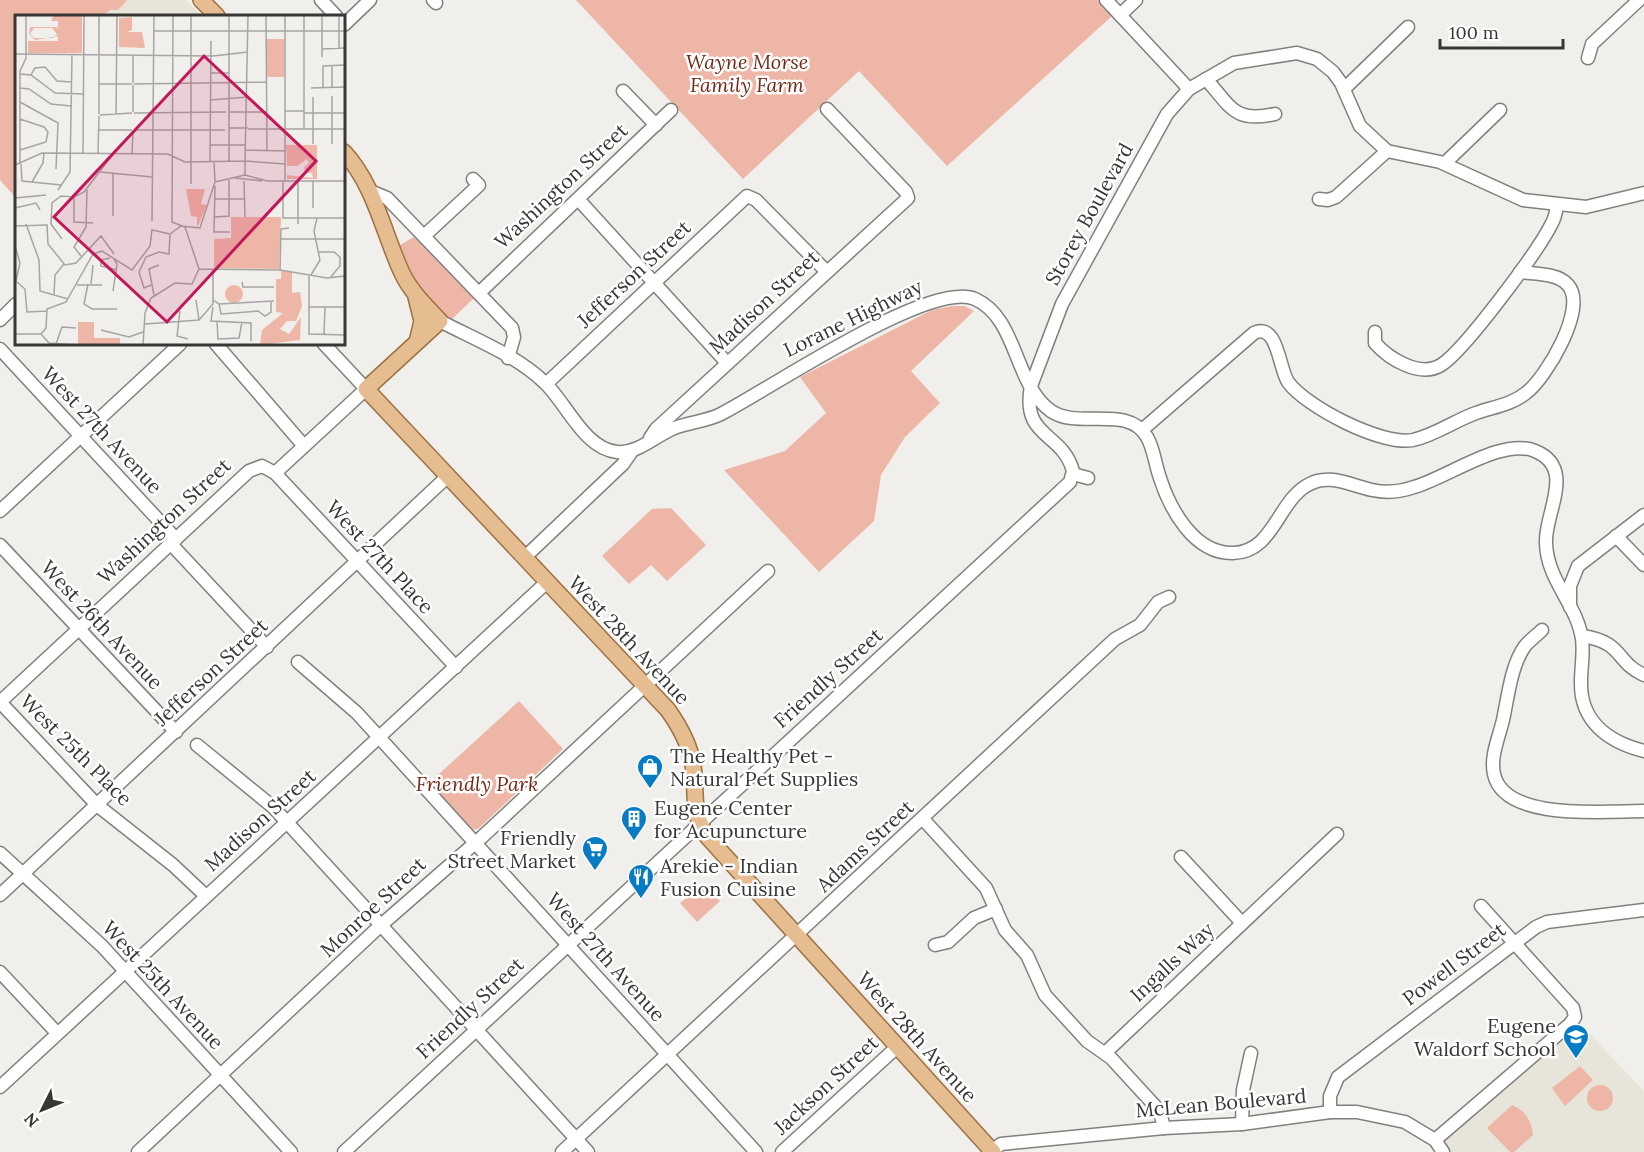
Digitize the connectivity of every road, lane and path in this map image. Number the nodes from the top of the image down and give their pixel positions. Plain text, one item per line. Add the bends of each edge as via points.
1 (201, 0) edge
2 (321, 0) edge
3 (370, 0) edge
4 (1106, 0) edge
5 (1136, 0) edge
6 (1639, 0) edge
7 (216, 15) edge
8 (335, 15) edge
9 (1120, 15) junction
10 (345, 24) edge
11 (1408, 27) dead end
12 (1588, 58) dead end
13 (1206, 79) junction
14 (1189, 89) junction
15 (1344, 90) junction
16 (623, 91) dead end
17 (827, 109) dead end
18 (671, 110) dead end
19 (1500, 110) dead end
20 (1275, 114) dead end
21 (656, 125) junction
22 (1387, 151) junction
23 (345, 153) edge
24 (1445, 163) junction
25 (473, 179) dead end
26 (370, 191) junction
27 (1644, 193) edge
28 (578, 199) junction
29 (1319, 199) dead end
30 (1557, 206) junction
31 (424, 236) junction
32 (826, 271) junction
33 (1520, 272) junction
34 (653, 283) junction
35 (479, 293) junction
36 (415, 295) junction
37 (15, 305) edge
38 (0, 320) edge
39 (440, 321) junction
40 (1375, 332) dead end
41 (417, 342) junction
42 (179, 345) edge
43 (217, 345) edge
44 (325, 345) edge
45 (0, 349) edge
46 (508, 358) junction
47 (727, 363) junction
48 (384, 373) junction
49 (546, 384) junction
50 (1031, 386) junction
51 (366, 389) junction
52 (393, 418) junction
53 (1142, 430) junction
54 (81, 436) junction
55 (646, 444) junction
56 (304, 446) junction
57 (632, 450) junction
58 (275, 474) junction
59 (1073, 474) junction
60 (448, 476) junction
61 (1088, 478) dead end
62 (0, 512) edge
63 (1644, 515) edge
64 (1616, 536) junction
65 (173, 541) junction
66 (0, 545) edge
67 (524, 558) junction
68 (357, 561) junction
69 (1644, 565) edge
70 (768, 571) dead end
71 (547, 582) junction
72 (1169, 597) dead end
73 (1570, 608) junction
74 (78, 629) junction
75 (1542, 630) dead end
76 (1582, 636) junction
77 (267, 647) junction
78 (298, 662) dead end
79 (456, 667) junction
80 (1644, 675) edge
81 (643, 684) junction
82 (0, 702) edge
83 (176, 732) junction
84 (379, 738) junction
85 (197, 745) dead end
86 (1644, 751) edge
87 (97, 805) junction
88 (1644, 811) edge
89 (923, 819) junction
90 (699, 821) junction
91 (286, 822) junction
92 (1337, 834) dead end
93 (474, 841) junction
94 (0, 853) edge
95 (1181, 856) dead end
96 (23, 874) junction
97 (0, 895) edge
98 (206, 896) junction
99 (1481, 906) dead end
100 (996, 909) junction
101 (1644, 910) edge
102 (1242, 923) junction
103 (380, 926) junction
104 (796, 936) junction
105 (1514, 943) junction
106 (567, 944) junction
107 (935, 945) dead end
108 (125, 971) junction
109 (0, 972) edge
110 (476, 1029) junction
111 (57, 1033) junction
112 (897, 1047) junction
113 (1105, 1053) junction
114 (1251, 1053) dead end
115 (668, 1054) junction
116 (221, 1075) junction
117 (0, 1087) edge
118 (1330, 1112) junction
119 (1242, 1124) junction
120 (1164, 1128) junction
121 (576, 1139) junction
122 (1435, 1140) junction
123 (993, 1151) edge
124 (138, 1152) edge
125 (291, 1152) edge
126 (344, 1152) edge
127 (562, 1152) edge
128 (588, 1152) edge
129 (756, 1152) edge
130 (782, 1152) edge
131 (1443, 1152) edge

1 - 7 main road
2 - 8 street
3 - 10 street
4 - 9 street
5 - 9 street
6 - 12 street via 1592,44
9 - 14 street
11 - 15 street
13 - 14 street, Storey Boulevard
13 - 15 street, Storey Boulevard via 1234,63 1297,53 1325,65
13 - 20 street via 1241,116
14 - 50 street, Storey Boulevard via 1161,123 1062,304
15 - 22 street, Storey Boulevard via 1360,126
16 - 21 street
17 - 32 street, Madison Street via 906,192 907,199
18 - 21 street, Washington Street
19 - 24 street
21 - 28 street, Washington Street
22 - 24 street
22 - 29 street via 1336,196
23 - 26 main road
24 - 30 street via 1515,196
25 - 31 street via 479,185
26 - 31 street via 387,198
26 - 36 main road via 402,273
27 - 30 street via 1595,207
28 - 34 street
28 - 35 street, Washington Street
30 - 33 street via 1551,226
31 - 35 street
32 - 34 street, Jefferson Street via 750,196
32 - 47 street, Madison Street
33 - 40 street via 1440,366 1425,369 1396,361 1375,343
33 - 53 street via 1559,279 1573,296 1570,318 1552,363 1535,386 1512,402 1412,440 1395,440 1342,421 1292,387 1282,371 1275,342 1266,332 1257,332
34 - 47 street
34 - 49 street, Jefferson Street
35 - 46 street via 513,330
36 - 39 main road
36 - 41 main road via 422,319
37 - 38 street
39 - 41 main road
39 - 46 street
41 - 48 main road
42 - 54 street
43 - 56 street
44 - 51 street, West 28th Avenue
45 - 54 street, West 27th Avenue
46 - 49 street
47 - 55 street, Madison Street via 656,429
48 - 51 main road
48 - 52 main road via 382,392
49 - 57 street via 598,444 617,452
50 - 53 street, Lorane Highway via 1042,403 1064,417 1116,419
50 - 55 street, Lorane Highway via 992,312 971,297 944,297 840,346 718,416 676,428
50 - 59 street via 1030,417 1066,457
51 - 52 main road, West 28th Avenue
51 - 56 street
52 - 60 main road, West 28th Avenue
53 - 73 street via 1162,483 1182,521 1209,548 1232,553 1262,542 1293,496 1314,482 1333,479 1377,491 1402,490 1511,448 1534,450 1548,461 1556,476 1557,492 1545,545 1553,579
54 - 62 street
54 - 65 street, West 27th Avenue
55 - 57 street, Lorane Highway
56 - 58 street
57 - 67 street via 623,464
58 - 65 street, Washington Street via 262,466 251,469
58 - 68 street, West 27th Place
59 - 61 street
59 - 90 street, Friendly Street via 1064,489 1009,536 864,675
60 - 67 main road, West 28th Avenue
60 - 68 street, Jefferson Street
63 - 64 street
64 - 69 street
64 - 73 street via 1576,570 1570,586
65 - 74 street, Washington Street
65 - 77 street, West 27th Avenue
66 - 74 street, West 26th Avenue
67 - 71 main road, West 28th Avenue
68 - 77 street, Jefferson Street
68 - 79 street, West 27th Place
70 - 81 street, Monroe Street
71 - 79 street, Madison Street
71 - 81 main road, West 28th Avenue
72 - 89 street, Adams Street via 1155,605 1140,625 1115,639
73 - 76 street
74 - 82 street, Washington Street
74 - 83 street, West 26th Avenue
75 - 88 street via 1526,645 1517,663 1493,758 1498,786 1514,800 1541,807 1577,812
76 - 80 street via 1612,645
76 - 86 street via 1581,686 1586,712 1608,737
77 - 83 street, Jefferson Street
78 - 84 street, West 27th Avenue
79 - 84 street, Madison Street
81 - 90 main road, West 28th Avenue via 668,710 686,740 693,765 693,803
81 - 93 street, Monroe Street
82 - 87 street, West 25th Place
83 - 87 street, Jefferson Street
84 - 91 street, Madison Street
84 - 93 street, West 27th Avenue
85 - 91 street via 261,796
87 - 96 street, Jefferson Street
87 - 98 street, West 25th Place
89 - 100 street via 983,884
89 - 104 street, Adams Street
90 - 104 main road, West 28th Avenue via 715,846
90 - 106 street, Friendly Street
91 - 98 street, Madison Street
91 - 103 street
92 - 102 street, Ingalls Way
93 - 103 street, Monroe Street
93 - 106 street, West 27th Avenue
94 - 96 street, West 25th Avenue
95 - 102 street
96 - 97 street, Jefferson Street
96 - 108 street, West 25th Avenue
98 - 108 street, Madison Street
99 - 105 street
100 - 107 street via 972,920 948,942
100 - 113 street via 1006,932 1027,955 1042,991 1087,1041
101 - 105 street, Powell Street via 1547,922
102 - 113 street, Ingalls Way
103 - 110 street
103 - 116 street, Monroe Street
104 - 112 main road, West 28th Avenue
104 - 115 street, Adams Street
105 - 118 street, Powell Street via 1338,1077 1330,1096
105 - 122 street via 1573,1008 1575,1017
106 - 110 street, Friendly Street
106 - 115 street, West 27th Avenue
108 - 111 street, Madison Street
108 - 116 street, West 25th Avenue
109 - 111 street
110 - 121 street
110 - 126 street, Friendly Street
111 - 117 street, Madison Street
112 - 123 main road, West 28th Avenue
112 - 130 street, Jackson Street
113 - 120 street via 1160,1112
114 - 119 street via 1243,1090
115 - 121 street, Adams Street
115 - 129 street, West 27th Avenue
116 - 124 street, Monroe Street
116 - 125 street, West 25th Avenue
118 - 119 street, McLean Boulevard
118 - 122 street, McLean Boulevard via 1383,1116 1405,1122
119 - 120 street, McLean Boulevard
120 - 123 street, McLean Boulevard via 1001,1144
121 - 127 street, Adams Street
121 - 128 street
122 - 131 street, McLean Boulevard

